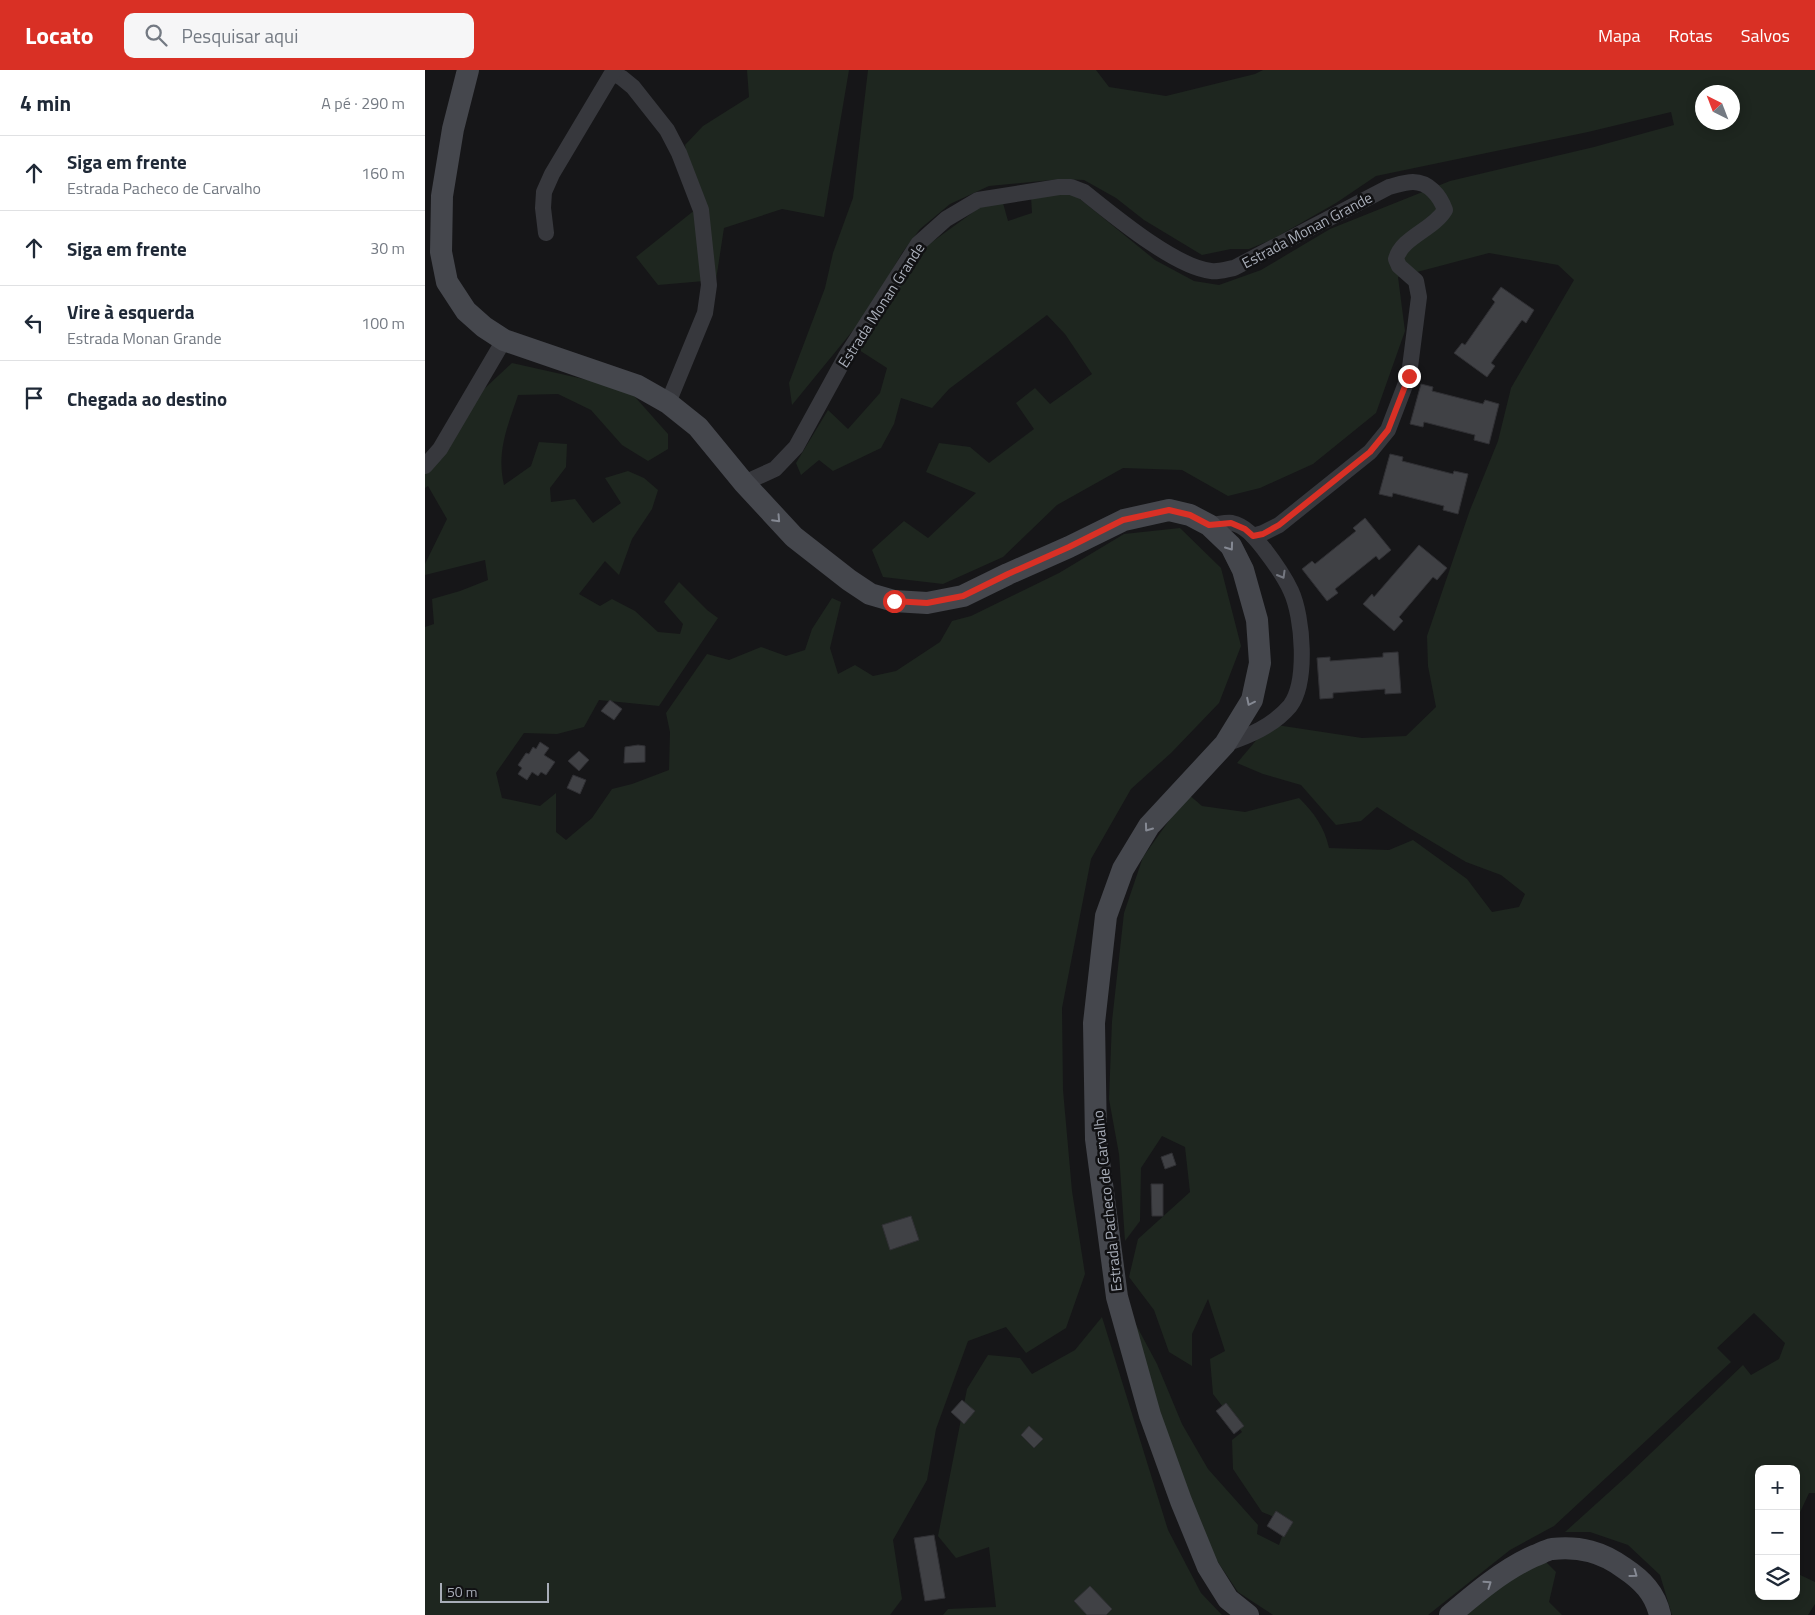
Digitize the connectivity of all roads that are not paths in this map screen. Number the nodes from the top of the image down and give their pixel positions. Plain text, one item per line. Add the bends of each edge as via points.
1 (468, 70) edge
2 (613, 72) edge
3 (546, 233) dead end
4 (503, 340) junction
5 (668, 403) junction
6 (425, 466) edge
7 (744, 483) junction
8 (1209, 525) junction
9 (1253, 536) junction
10 (1225, 744) junction
11 (1248, 1615) edge
12 (1450, 1615) edge
13 (1660, 1615) edge

1 - 4 main road, Estrada Pacheco de Carvalho via 453,130 442,196 441,252 447,282 466,311
2 - 3 street via 544,192
2 - 5 street via 633,87 667,130 701,210 709,285 705,313
4 - 5 main road, Estrada Pacheco de Carvalho via 638,386
4 - 6 street via 439,450
5 - 7 main road, Estrada Pacheco de Carvalho via 698,427
7 -> 8 main road, Estrada Pacheco de Carvalho via 794,537 841,574 870,594 894,601 927,603 963,596 1123,520 1169,510 1190,515
7 - 9 street, Estrada Monan Grande via 775,469 796,447 846,356 918,244 946,219 978,200 1071,187 1084,192 1173,257 1213,272 1234,268 1389,187 1415,182 1430,188 1442,200 1445,210 1440,218 1399,250 1396,259 1416,281 1419,296 1409,376 1388,430 1370,452 1279,525
8 - 9 street via 1231,523
8 -> 10 main road, Estrada Pacheco de Carvalho via 1231,546 1243,570 1257,620 1260,663 1252,700
9 -> 10 street via 1292,592 1300,622 1303,658 1291,704 1276,720 1250,735
10 -> 11 main road, Estrada Pacheco de Carvalho via 1149,826 1123,869 1106,916 1094,1023 1096,1139 1117,1297 1150,1415 1208,1567 1228,1599
12 -> 13 main road via 1517,1564 1550,1549 1588,1549 1616,1562 1640,1578 1657,1602

